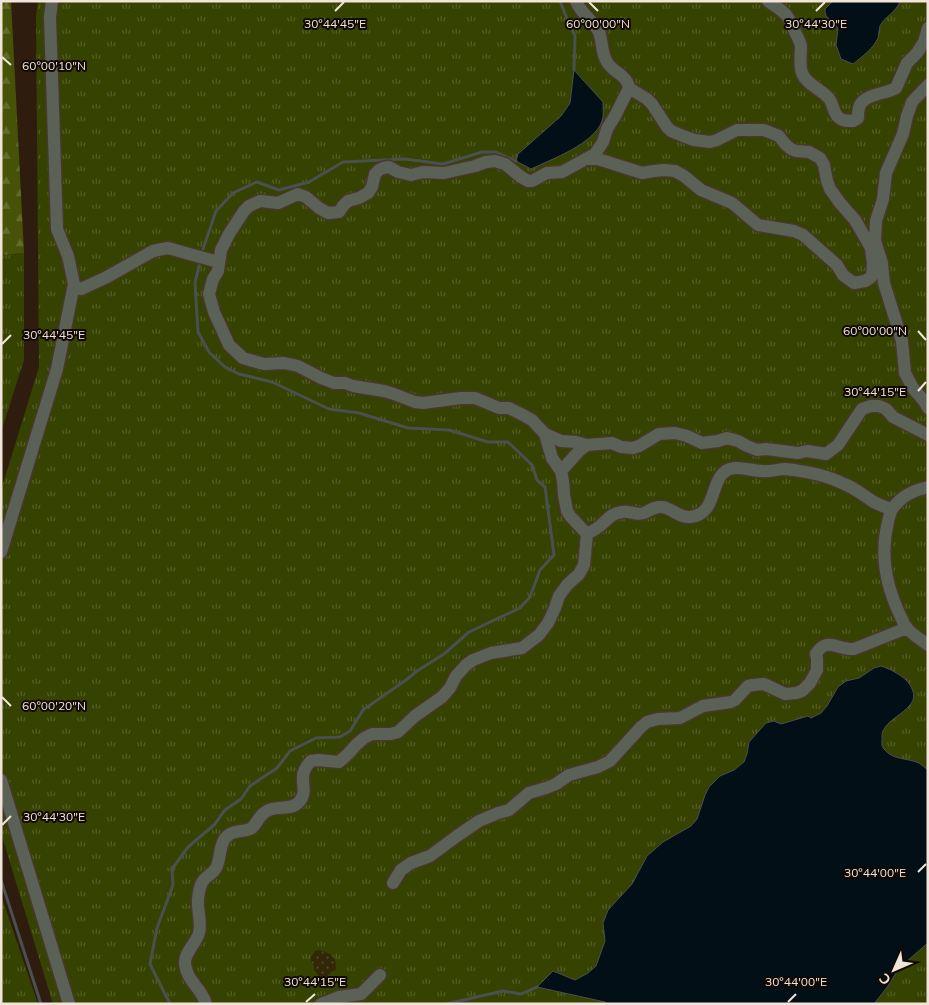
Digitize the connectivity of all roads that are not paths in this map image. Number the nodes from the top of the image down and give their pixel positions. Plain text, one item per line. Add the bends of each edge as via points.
1 (52, 1) edge
2 (576, 1) edge
3 (768, 1) edge
4 (928, 28) edge
5 (928, 85) edge
6 (628, 88) junction
7 (896, 88) junction
8 (912, 102) junction
9 (587, 158) junction
10 (218, 262) junction
11 (870, 278) junction
12 (884, 283) junction
13 (74, 286) junction
14 (928, 408) edge
15 (545, 434) junction
16 (928, 435) edge
17 (587, 445) junction
18 (561, 471) junction
19 (928, 487) edge
20 (891, 509) junction
21 (587, 534) junction
22 (1, 552) edge
23 (907, 628) junction
24 (928, 645) edge
25 (1, 780) edge
26 (393, 883) dead end
27 (380, 975) dead end
28 (69, 1004) edge
29 (206, 1004) edge
30 (321, 1004) edge

1 - 13 lane via 57,229 68,256
2 - 6 lane via 600,34 607,63 624,76
3 - 7 lane via 788,16 801,44 803,74 831,100 836,115 841,119 853,121 858,118 860,105 867,98
4 - 7 lane via 924,42 907,63
5 - 8 lane
6 - 9 lane via 603,142 595,154
6 - 11 lane via 647,99 667,127 683,136 710,142 737,130 764,130 779,136 791,149 820,158 830,189 855,220 871,248 873,264
7 - 8 lane
8 - 12 lane via 903,134 886,173 884,199 876,221 875,241
9 - 10 lane via 562,172 547,173 532,181 495,161 444,173 411,175 384,168 375,174 368,193 348,202 338,212 328,214 298,194 278,203 260,201 244,211 229,234
9 - 11 lane via 642,173 675,171 701,190 732,203 758,224 803,235 854,283
10 - 13 lane via 168,248 153,250 81,289
10 - 15 lane via 209,294 229,345 243,358 264,364 298,366 334,383 384,391 415,402 474,398 522,414
11 - 12 lane
12 - 14 lane via 902,341 905,373
13 - 22 lane via 57,369
15 - 17 lane
15 - 18 lane via 552,458
16 - 17 lane via 893,417 886,409 871,406 862,409 838,445 826,454 757,450 727,438 702,444 675,433 659,434 633,448 612,443
17 - 18 lane
18 - 21 lane via 570,516
19 - 20 lane via 906,495
20 - 21 lane via 846,484 817,473 735,468 719,478 711,501 699,514 681,516 670,509 657,507 637,514 624,511 609,516
20 - 23 lane via 884,542 885,564 888,584
21 - 29 lane via 584,565 559,596 548,623 539,634 522,648 491,653 473,660 456,676 442,697 398,732 372,734 364,738 339,762 311,761 303,770 304,790 298,804 265,811 252,828 232,832 224,840 216,868 201,884 198,901 200,930 185,963 189,978 202,993
23 - 24 lane
23 - 26 lane via 854,649 824,645 816,654 817,670 802,691 785,694 764,684 753,684 731,702 710,704 680,718 647,722 610,761 529,792 509,810 479,821 430,856 406,866
25 - 28 lane
27 - 30 lane via 360,994 339,996

